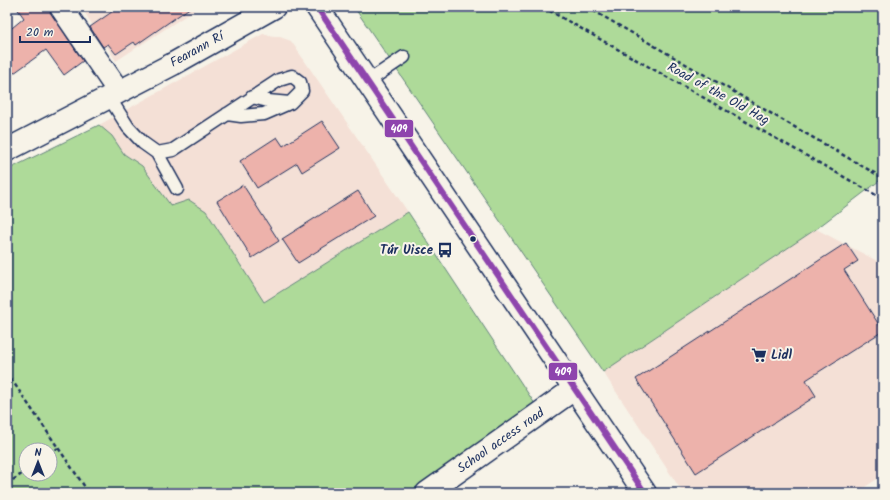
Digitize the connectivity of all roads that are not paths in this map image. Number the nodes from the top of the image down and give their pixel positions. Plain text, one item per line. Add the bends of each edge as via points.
1 (61, 7) edge
2 (274, 7) edge
3 (317, 7) edge
4 (404, 57) dead end
5 (367, 82) junction
6 (114, 94) junction
7 (252, 97) junction
8 (290, 103) junction
9 (227, 114) junction
10 (7, 150) edge
11 (157, 153) junction
12 (177, 189) dead end
13 (574, 389) junction
14 (427, 493) edge
15 (645, 493) edge

1 - 6 street
2 - 6 street, Fearann Rí
3 - 5 street
4 - 5 lane
5 - 13 street
6 - 10 street, Fearann Rí
6 - 11 lane via 128,126 143,143
7 - 8 lane via 268,102
7 - 8 lane via 279,80 292,76 300,82 302,91
7 - 9 lane
8 - 9 lane via 264,114
9 - 11 lane via 173,150
11 - 12 lane
13 - 14 street, School access road
13 - 15 street

